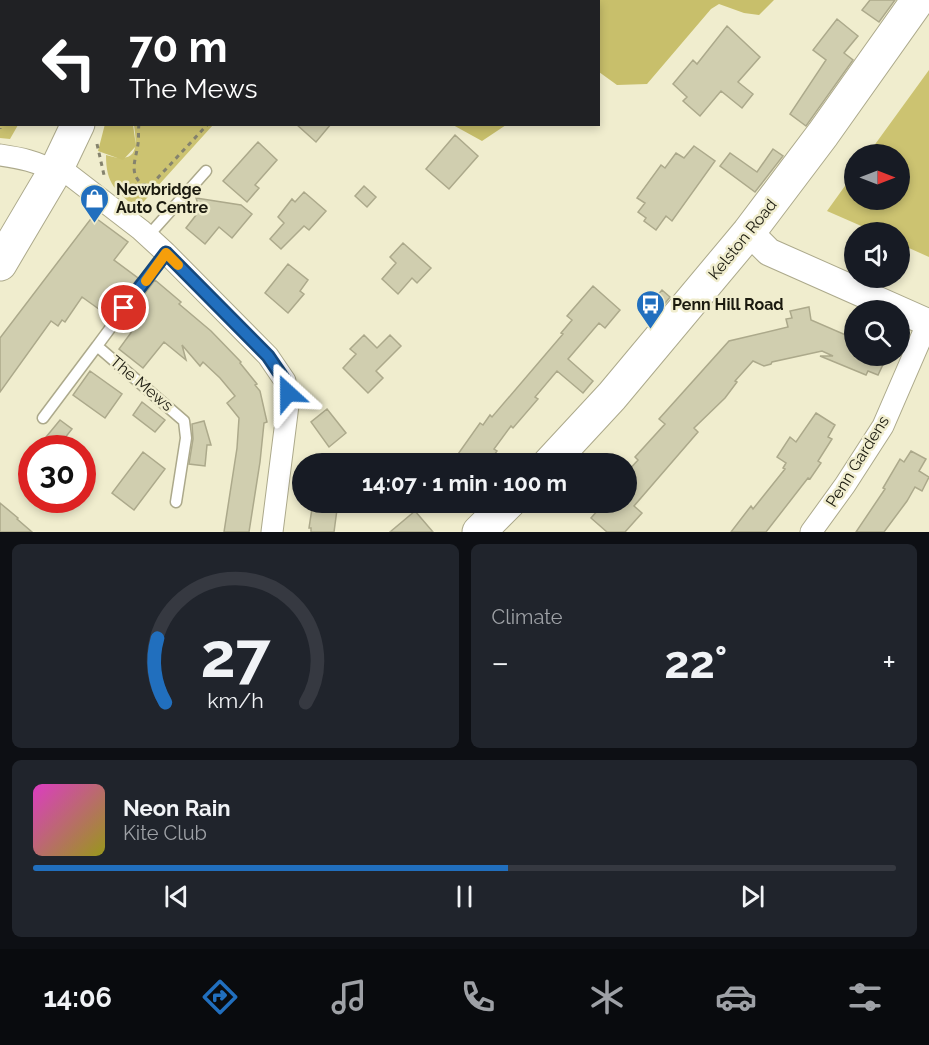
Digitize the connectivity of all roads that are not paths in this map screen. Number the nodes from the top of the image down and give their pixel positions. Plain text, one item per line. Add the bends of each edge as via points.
1 (918, 0) edge
2 (89, 131) edge
3 (0, 154) edge
4 (56, 169) junction
5 (206, 171) dead end
6 (748, 232) junction
7 (147, 236) junction
8 (166, 253) junction
9 (0, 264) edge
10 (928, 322) edge
11 (97, 346) junction
12 (43, 418) dead end
13 (559, 453) edge
14 (176, 502) dead end
15 (498, 513) edge
16 (272, 532) edge
17 (479, 532) edge
18 (811, 532) edge

1 - 6 main road, Kelston Road via 824,134
2 - 4 main road
3 - 4 street
4 - 7 street
4 - 9 main road
5 - 7 lane
6 - 10 street via 769,252
6 - 13 main road, Kelston Road via 612,396
7 - 8 street
8 - 11 lane, The Mews
8 - 16 street via 268,356 285,381 287,425
10 - 18 street, Penn Gardens via 883,426
11 - 12 lane
11 - 14 lane, The Mews via 184,421 186,438
15 - 17 main road

